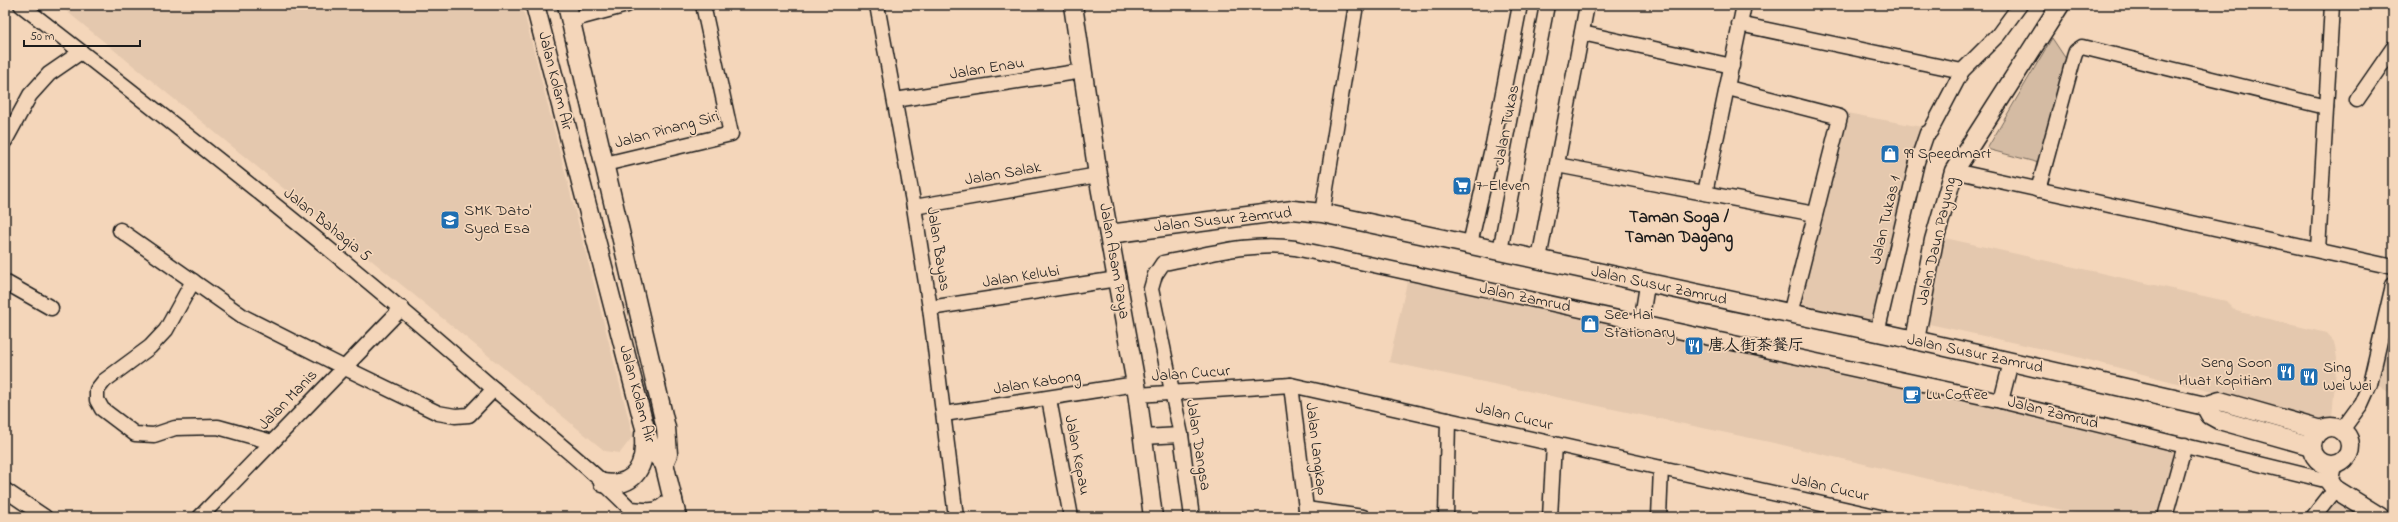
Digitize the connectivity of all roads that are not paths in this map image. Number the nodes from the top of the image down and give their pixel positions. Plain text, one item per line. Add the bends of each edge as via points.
1 (21, 5) edge
2 (535, 5) edge
3 (627, 5) edge
4 (703, 5) edge
5 (877, 5) edge
6 (1073, 5) edge
7 (1356, 5) edge
8 (1520, 5) edge
9 (1548, 5) edge
10 (1587, 5) edge
11 (1744, 5) edge
12 (2020, 5) edge
13 (2060, 5) edge
14 (2332, 5) edge
15 (569, 13) edge
16 (1739, 24) junction
17 (1582, 33) junction
18 (2393, 48) edge
19 (81, 52) junction
20 (1732, 66) junction
21 (1083, 71) junction
22 (1962, 72) junction
23 (1728, 88) junction
24 (895, 100) junction
25 (2357, 100) dead end
26 (2326, 107) junction
27 (5, 141) edge
28 (605, 164) junction
29 (1557, 165) junction
30 (1954, 171) junction
31 (1098, 175) junction
32 (2038, 190) junction
33 (1705, 193) junction
34 (914, 207) junction
35 (1322, 213) junction
36 (1815, 214) junction
37 (120, 230) dead end
38 (1109, 234) junction
39 (1470, 244) junction
40 (2318, 250) junction
41 (1500, 251) junction
42 (1539, 259) junction
43 (1163, 263) joint
44 (2393, 267) edge
45 (1117, 279) junction
46 (192, 281) junction
47 (5, 282) edge
48 (1647, 284) junction
49 (2393, 285) edge
50 (51, 308) dead end
51 (402, 308) junction
52 (930, 308) junction
53 (1790, 314) junction
54 (1641, 323) junction
55 (1877, 333) junction
56 (1915, 340) junction
57 (2011, 362) junction
58 (343, 367) junction
59 (1290, 385) junction
60 (494, 389) junction
61 (1137, 390) junction
62 (1173, 392) junction
63 (1049, 398) junction
64 (2001, 401) junction
65 (2205, 406) junction
66 (944, 414) junction
67 (1448, 420) junction
68 (643, 421) junction
69 (2321, 430) junction
70 (2342, 430) junction
71 (1181, 435) junction
72 (1143, 437) junction
73 (272, 442) junction
74 (1554, 444) junction
75 (2185, 445) junction
76 (2312, 446) junction
77 (664, 463) junction
78 (1660, 468) junction
79 (2332, 479) junction
80 (603, 483) junction
81 (5, 490) edge
82 (673, 499) junction
83 (1306, 513) edge
84 (635, 514) edge
85 (45, 517) edge
86 (200, 517) edge
87 (677, 517) edge
88 (956, 517) edge
89 (1071, 517) edge
90 (1153, 517) edge
91 (1192, 517) edge
92 (1363, 517) edge
93 (1446, 517) edge
94 (1550, 517) edge
95 (1659, 517) edge
96 (1880, 517) edge
97 (2165, 517) edge
98 (2313, 517) edge
99 (2380, 517) edge

1 - 19 street, Jalan Bahagia 5
2 - 68 street, Jalan Kolam Air
3 - 15 street
4 - 28 street, Jalan Pinang Siri via 731,134
5 - 24 street, Jalan Bayas
6 - 21 street, Jalan Asam Paya
7 - 35 street
8 - 39 street via 1493,144
9 - 41 street, Jalan Tukas
10 - 17 street
11 - 16 street
12 - 22 street, Jalan Tukas 1 via 1998,35
13 - 30 street, Jalan Daun Payung
14 - 26 street
15 - 28 street, Jalan Kolam Air
16 - 20 street
16 - 22 street
17 - 20 street
17 - 29 street
18 - 25 street
19 - 27 street via 49,74 30,95
19 - 51 street, Jalan Bahagia 5
20 - 23 street
21 - 24 street, Jalan Enau
21 - 31 street, Jalan Asam Paya
22 - 55 street, Jalan Tukas 1 via 1930,132 1927,133 1919,155
23 - 33 street
23 - 36 street via 1840,117
24 - 34 street, Jalan Bayas
26 - 32 street via 2082,47 2076,51 2074,57
26 - 40 street
28 - 77 street, Jalan Kolam Air via 666,428 668,454
29 - 33 street
29 - 42 street
30 - 32 street
30 - 56 street, Jalan Daun Payung via 1934,240
31 - 34 street, Jalan Salak
31 - 38 street, Jalan Asam Paya
32 - 40 street
33 - 36 street
34 - 52 street, Jalan Bayas
35 - 38 street, Jalan Susur Zamrud via 1293,210
35 - 39 street, Jalan Susur Zamrud
36 - 53 street
37 - 46 street
38 - 45 street, Jalan Asam Paya
39 - 41 street, Jalan Susur Zamrud
40 - 44 street
41 - 42 street, Jalan Susur Zamrud
42 - 48 street, Jalan Susur Zamrud
43 - 54 street, Jalan Zamrud via 1254,245 1276,245
43 - 62 street, Jalan Dangsa via 1154,275 1151,289
45 - 52 street, Jalan Kelubi
45 - 61 street, Jalan Asam Paya
46 - 58 street via 244,317
46 - 73 street via 166,330 150,347 104,381 97,390 97,400 102,409 135,434 154,435 175,428 218,427
47 - 50 street
48 - 53 street, Jalan Susur Zamrud
48 - 54 street
49 - 70 street via 2370,384 2361,404
51 - 58 street, Jalan Manis
51 - 60 street, Jalan Bahagia 5
52 - 66 street, Jalan Bayas
53 - 55 street, Jalan Susur Zamrud
54 - 64 street, Jalan Zamrud
55 - 56 street, Jalan Susur Zamrud
56 - 57 street, Jalan Susur Zamrud
57 - 64 street
57 - 65 street, Jalan Susur Zamrud
58 - 60 street via 438,412 455,416 469,415
58 - 73 street, Jalan Manis
59 - 62 street, Jalan Cucur
59 - 67 street, Jalan Cucur
59 - 83 street, Jalan Langkap
60 - 80 street, Jalan Bahagia 5
61 - 62 street, Jalan Cucur
61 - 63 street, Jalan Kabong
61 - 72 street, Jalan Asam Paya
62 - 71 street, Jalan Dangsa
63 - 66 street, Jalan Kabong
63 - 89 street, Jalan Kepau
64 - 75 street, Jalan Zamrud
65 - 69 street via 2220,401
65 - 76 street via 2210,415 2219,420
66 - 88 street, Jalan Bayas
67 - 74 street, Jalan Cucur
67 - 93 street
68 - 77 street, Jalan Kolam Air via 650,447
68 - 80 street via 645,452 640,467 631,479 617,485
69 - 70 street via 2331,427
69 - 76 street via 2313,439
70 - 79 street via 2349,440 2350,452
71 - 72 street
71 - 91 street, Jalan Dangsa
72 - 90 street, Jalan Asam Paya
73 - 86 street, Jalan Manis
74 - 78 street, Jalan Cucur
74 - 94 street
75 - 79 street, Jalan Zamrud
75 - 97 street
76 - 79 street via 2313,454 2324,464
77 - 82 street
78 - 95 street
78 - 96 street, Jalan Cucur
79 - 98 street
79 - 99 street, Jalan Zamrud
80 - 84 street, Jalan Bahagia 5
81 - 85 street
82 - 84 street via 662,511
82 - 87 street
83 - 92 street

